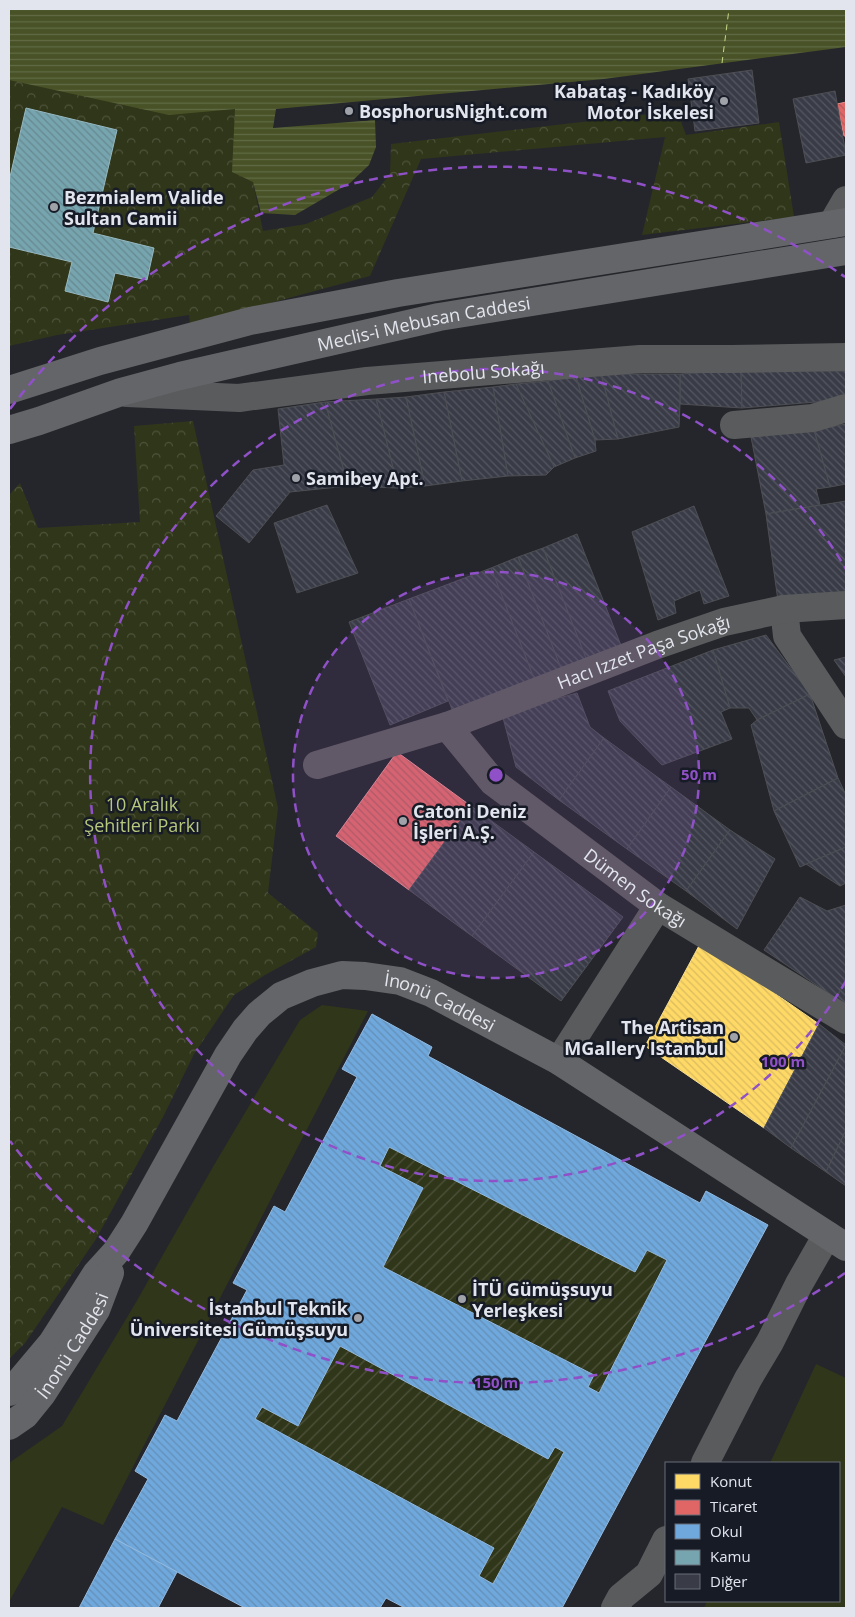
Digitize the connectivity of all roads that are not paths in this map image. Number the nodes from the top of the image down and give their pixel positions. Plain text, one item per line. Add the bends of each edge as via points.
1 (846, 200) edge
2 (839, 223) edge
3 (846, 251) edge
4 (846, 357) edge
5 (9, 390) edge
6 (121, 392) junction
7 (846, 408) edge
8 (39, 421) junction
9 (734, 425) dead end
10 (9, 430) edge
11 (9, 446) edge
12 (846, 605) edge
13 (784, 609) junction
14 (846, 725) edge
15 (447, 726) junction
16 (317, 765) dead end
17 (658, 906) junction
18 (846, 1020) edge
19 (559, 1062) junction
20 (836, 1241) edge
21 (116, 1252) junction
22 (9, 1392) edge
23 (9, 1426) edge
24 (706, 1462) edge
25 (665, 1542) edge
26 (615, 1608) edge

1 - 2 street
2 - 5 main road, Meclis-i Mebusan Caddesi via 398,293 250,321 100,361
3 - 6 main road, Meclis-i Mebusan Caddesi via 439,317 216,367
4 - 6 street, Inebolu Sokağı via 640,359 367,382 239,398
6 - 8 main road, Meclis-i Mebusan Caddesi
7 - 9 street via 813,418
8 - 10 main road, Meclis-i Mebusan Caddesi
8 - 11 main road
12 - 13 street, Hacı Izzet Paşa Sokağı
13 - 14 street via 787,636
13 - 15 street, Hacı Izzet Paşa Sokağı via 724,622 657,645
15 - 16 street, Hacı Izzet Paşa Sokağı
15 - 17 street, Dümen Sokağı via 493,782
17 - 18 street, Dümen Sokağı
17 - 19 street
19 - 20 main road, İnonü Caddesi
19 - 21 main road, İnonü Caddesi via 431,993 400,981 342,975 281,996 258,1014 228,1055
20 - 24 street via 799,1284
21 - 22 main road, İnonü Caddesi via 96,1274 52,1343
21 - 23 main road, İnonü Caddesi via 109,1281 96,1310 42,1394 25,1415
25 - 26 street via 649,1574 621,1597

